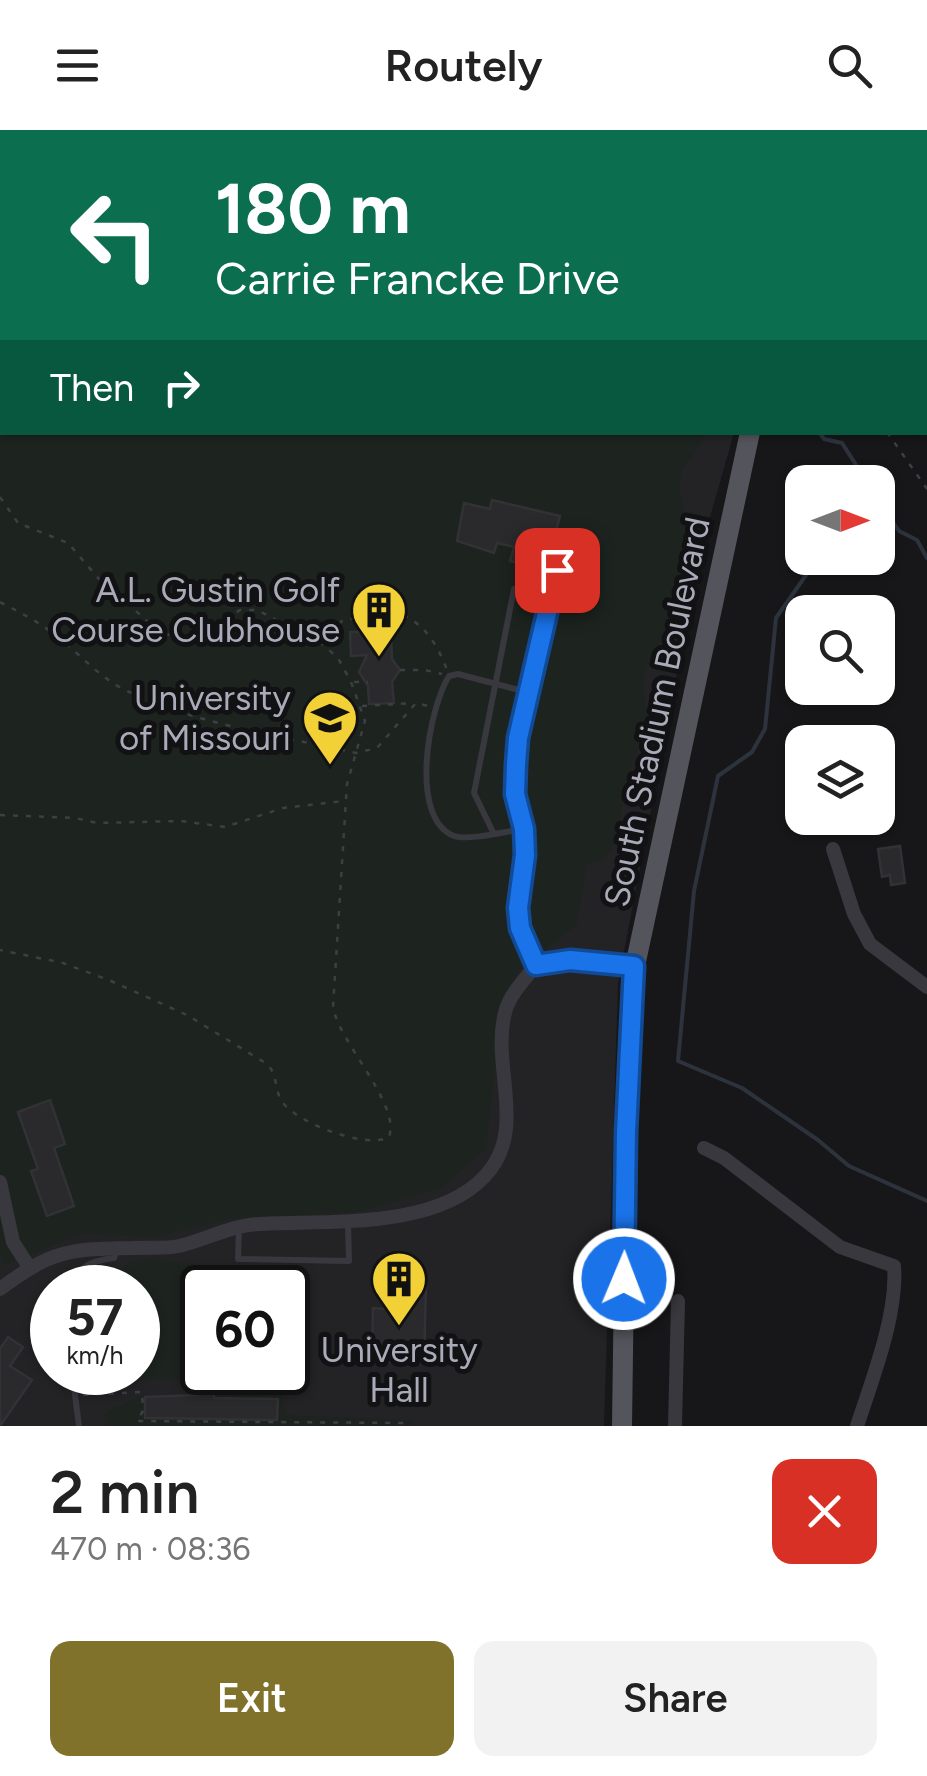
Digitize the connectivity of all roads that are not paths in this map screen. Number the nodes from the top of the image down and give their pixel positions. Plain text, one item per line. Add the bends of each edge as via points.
1 (749, 435) edge
2 (564, 542) dead end
3 (550, 597) junction
4 (498, 686) junction
5 (530, 694) junction
6 (524, 829) junction
7 (494, 832) junction
8 (833, 849) dead end
9 (536, 965) junction
10 (634, 966) junction
11 (927, 987) edge
12 (704, 1148) dead end
13 (0, 1182) edge
14 (348, 1223) junction
15 (238, 1228) junction
16 (117, 1248) junction
17 (85, 1265) edge
18 (29, 1268) junction
19 (0, 1289) edge
20 (678, 1301) dead end
21 (76, 1395) edge
22 (80, 1426) edge
23 (622, 1426) edge
24 (675, 1426) edge
25 (856, 1426) edge

1 - 10 main road, South Stadium Boulevard
2 - 3 lane
3 - 4 lane via 514,589
3 - 5 lane
4 - 5 lane
4 - 7 lane via 474,794
4 - 7 lane via 449,676 427,741 427,792 438,821 464,839
5 - 6 lane via 516,764
6 - 7 lane
6 - 9 lane via 518,908
8 - 11 street via 870,944
9 - 10 street via 570,960
9 - 14 street via 506,1009 508,1119 501,1154 484,1178 452,1199
10 - 23 main road, South Stadium Boulevard
12 - 25 street via 840,1247 894,1266 883,1339
13 - 18 street via 13,1242
14 - 15 street
14 - 15 lane via 348,1260 238,1259
15 - 16 street via 176,1247
16 - 17 lane via 114,1258
16 - 18 street via 84,1248
18 - 19 street
20 - 24 street
21 - 22 lane

